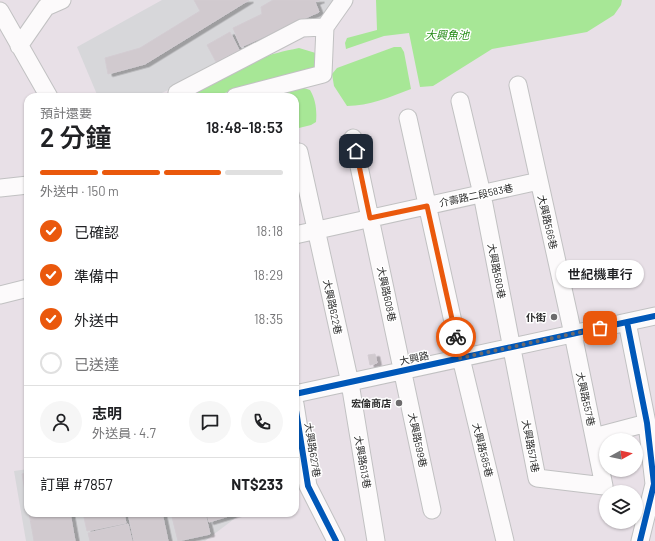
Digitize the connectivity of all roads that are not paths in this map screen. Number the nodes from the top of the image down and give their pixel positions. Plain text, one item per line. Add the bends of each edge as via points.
1 (62, 0) edge
2 (344, 0) edge
3 (44, 4) edge
4 (0, 11) edge
5 (325, 26) junction
6 (19, 46) junction
7 (518, 85) dead end
8 (47, 93) edge
9 (177, 93) edge
10 (250, 93) edge
11 (460, 101) dead end
12 (408, 118) dead end
13 (353, 138) dead end
14 (299, 152) dead end
15 (539, 181) junction
16 (24, 185) edge
17 (0, 188) edge
18 (482, 194) junction
19 (427, 206) junction
20 (370, 218) junction
21 (316, 230) junction
22 (299, 234) edge
23 (24, 289) edge
24 (0, 295) edge
25 (655, 316) edge
26 (627, 322) junction
27 (573, 334) junction
28 (512, 348) junction
29 (460, 358) junction
30 (403, 371) junction
31 (350, 383) junction
32 (299, 393) edge
33 (647, 423) junction
34 (299, 429) edge
35 (594, 437) junction
36 (599, 485) edge
37 (604, 485) edge
38 (432, 510) dead end
39 (336, 541) edge
40 (376, 541) edge
41 (505, 541) edge
42 (640, 541) edge

1 - 3 street
2 - 5 street
3 - 6 street
4 - 6 street
5 - 9 street via 302,28
5 - 10 street via 323,74
6 - 8 street
7 - 15 street, 大興路566巷
11 - 18 street, 大興路580巷
12 - 19 street, 大興路585巷
13 - 20 street, 大興路608巷
14 - 21 street, 大興路622巷
15 - 18 street, 介壽路二段583巷
15 - 27 street, 大興路566巷
16 - 17 street
18 - 19 street, 介壽路二段583巷
18 - 28 street, 大興路580巷
19 - 20 street, 介壽路二段583巷
19 - 29 street, 大興路585巷
20 - 21 street, 介壽路二段583巷
20 - 30 street, 大興路608巷
21 - 22 street, 介壽路二段583巷
21 - 31 street, 大興路622巷
23 - 24 street
25 - 26 street, 大興路
26 - 27 street, 大興路
26 - 33 street
27 - 28 street, 大興路
27 - 35 street, 大興路557巷
28 - 29 street, 大興路
28 - 36 street, 大興路571巷 via 537,478
29 - 30 street, 大興路
29 - 41 street, 大興路585巷
30 - 31 street, 大興路
30 - 38 street, 大興路599巷
31 - 32 street, 大興路
31 - 40 street, 大興路613巷
33 - 35 street
33 - 42 street via 654,484
34 - 39 street, 大興路627巷 via 308,486
35 - 37 street, 大興路557巷

